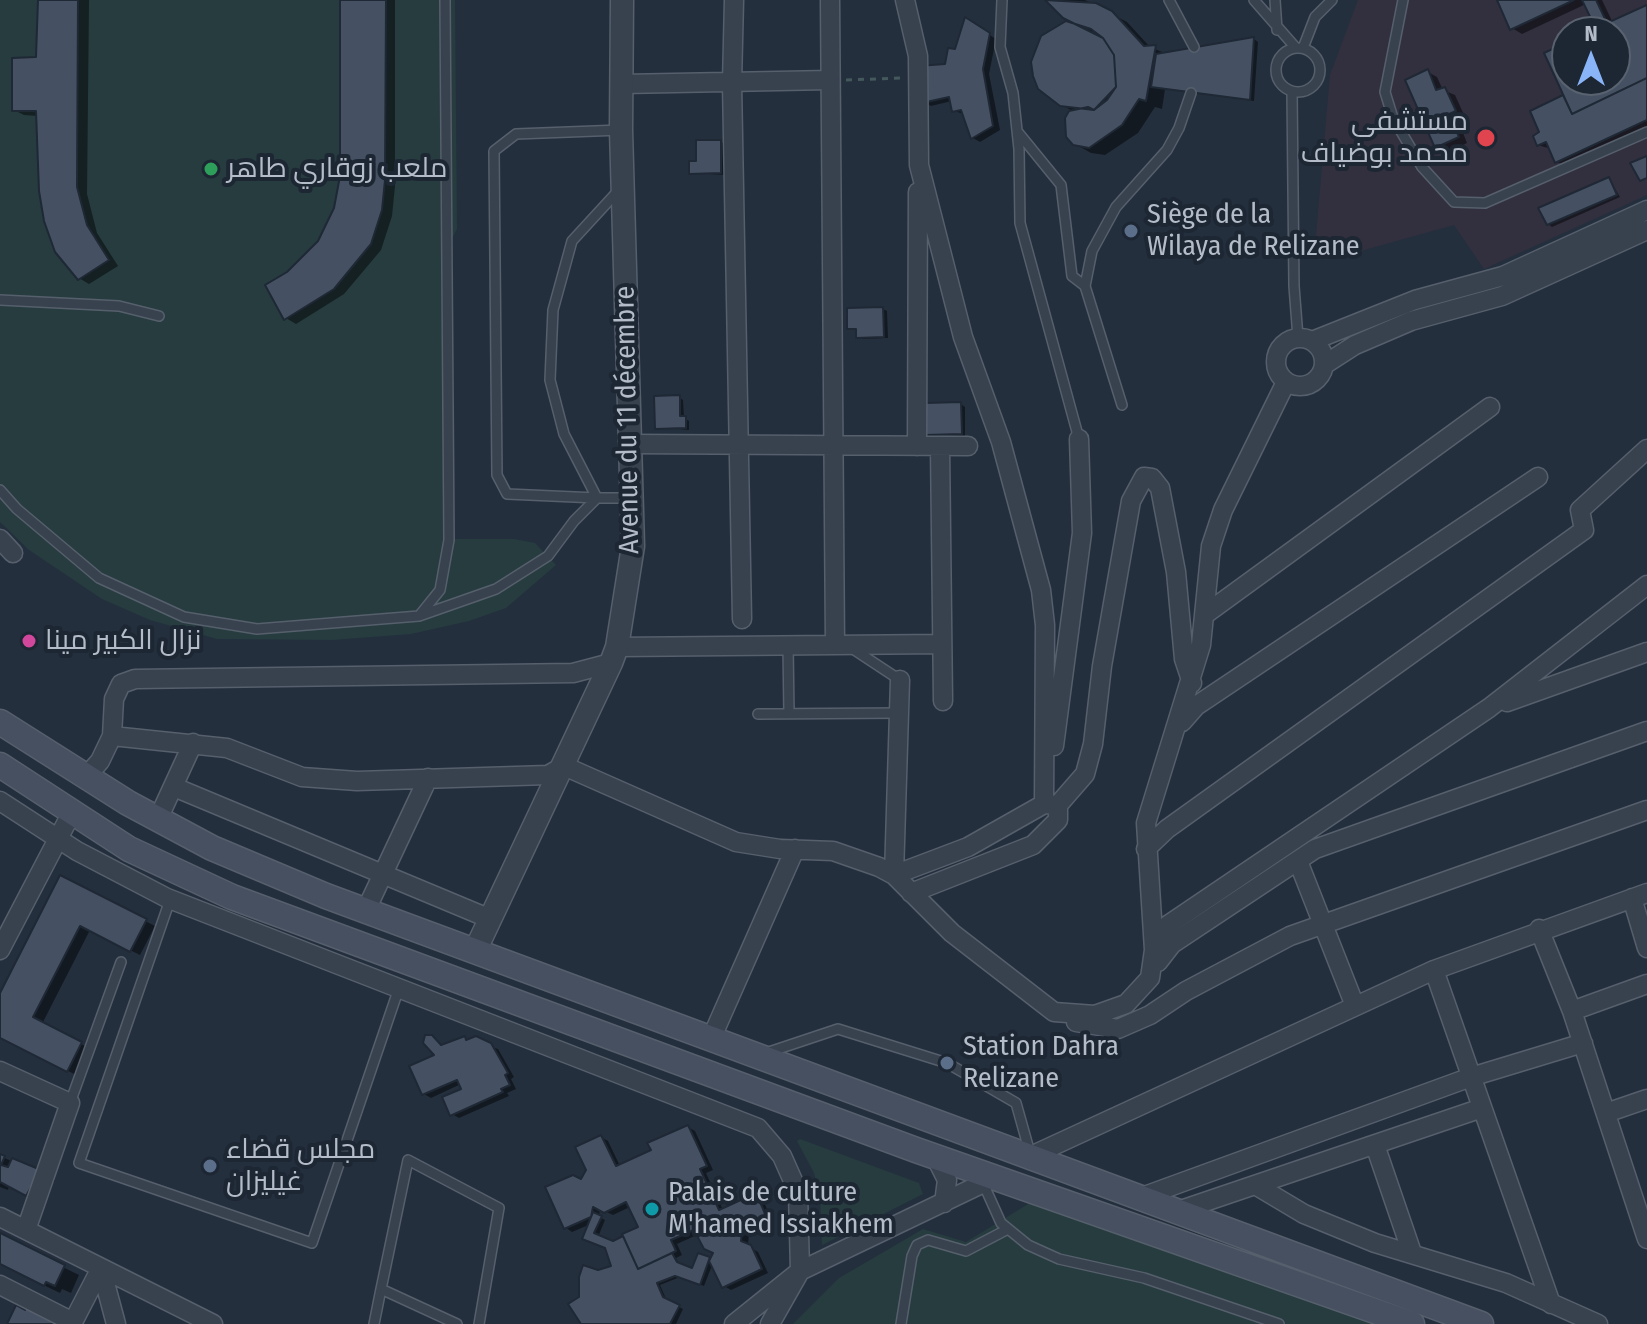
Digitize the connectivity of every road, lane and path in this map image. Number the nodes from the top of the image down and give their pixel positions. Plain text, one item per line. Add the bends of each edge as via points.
1 (445, 0) edge
2 (622, 0) edge
3 (734, 0) edge
4 (830, 0) edge
5 (905, 0) edge
6 (1002, 0) edge
7 (1169, 0) edge
8 (1254, 0) edge
9 (1275, 0) edge
10 (1332, 0) edge
11 (1403, 0) edge
12 (1277, 30) junction
13 (1194, 47) dead end
14 (1299, 48) junction
15 (918, 78) junction
16 (830, 80) junction
17 (732, 83) junction
18 (622, 84) junction
19 (1292, 91) junction
20 (1191, 93) dead end
21 (621, 130) junction
22 (1017, 131) junction
23 (1647, 132) edge
24 (919, 165) junction
25 (623, 186) junction
26 (1647, 210) edge
27 (1647, 230) edge
28 (1085, 286) junction
29 (0, 300) edge
30 (159, 316) dead end
31 (1305, 340) junction
32 (1324, 365) junction
33 (1286, 382) junction
34 (1122, 405) dead end
35 (1490, 407) dead end
36 (1079, 439) joint
37 (631, 444) junction
38 (740, 445) junction
39 (833, 445) junction
40 (917, 446) junction
41 (940, 446) junction
42 (968, 446) dead end
43 (1647, 449) edge
44 (1538, 477) dead end
45 (0, 490) edge
46 (597, 498) junction
47 (632, 498) junction
48 (1647, 585) edge
49 (1207, 613) junction
50 (419, 616) junction
51 (742, 619) dead end
52 (942, 644) junction
53 (841, 645) junction
54 (788, 646) junction
55 (1647, 652) edge
56 (614, 655) junction
57 (900, 680) joint
58 (1192, 683) junction
59 (943, 701) dead end
60 (1489, 708) junction
61 (899, 713) junction
62 (758, 714) dead end
63 (789, 714) junction
64 (0, 722) edge
65 (1177, 727) junction
66 (1647, 731) edge
67 (112, 736) junction
68 (193, 743) junction
69 (0, 765) edge
70 (564, 766) junction
71 (85, 778) junction
72 (428, 778) junction
73 (174, 787) junction
74 (0, 801) edge
75 (1051, 804) junction
76 (1647, 810) edge
77 (71, 814) junction
78 (158, 819) junction
79 (57, 838) junction
80 (795, 849) junction
81 (1146, 849) junction
82 (1298, 861) junction
83 (383, 874) junction
84 (894, 875) junction
85 (911, 893) junction
86 (1640, 895) edge
87 (170, 900) junction
88 (366, 910) junction
89 (488, 918) junction
90 (1323, 924) junction
91 (1539, 929) junction
92 (1647, 948) edge
93 (0, 950) edge
94 (1154, 950) junction
95 (475, 951) junction
96 (121, 962) dead end
97 (1151, 970) junction
98 (1434, 970) junction
99 (1647, 984) edge
100 (399, 988) junction
101 (1355, 1006) junction
102 (1572, 1011) junction
103 (1054, 1012) junction
104 (711, 1039) junction
105 (1583, 1043) junction
106 (757, 1056) junction
107 (0, 1071) edge
108 (1471, 1077) junction
109 (1647, 1099) edge
110 (70, 1103) junction
111 (1482, 1108) junction
112 (1606, 1113) junction
113 (1375, 1145) junction
114 (916, 1150) junction
115 (1031, 1156) junction
116 (989, 1180) junction
117 (1257, 1186) junction
118 (1139, 1198) junction
119 (1641, 1201) edge
120 (944, 1203) junction
121 (1175, 1212) junction
122 (0, 1217) edge
123 (1008, 1229) junction
124 (26, 1230) junction
125 (1647, 1239) edge
126 (1412, 1253) junction
127 (101, 1268) junction
128 (800, 1271) junction
129 (0, 1285) edge
130 (381, 1289) junction
131 (1551, 1304) junction
132 (73, 1323) edge
133 (116, 1324) edge
134 (213, 1324) edge
135 (374, 1324) edge
136 (457, 1324) edge
137 (479, 1324) edge
138 (734, 1324) edge
139 (770, 1324) edge
140 (901, 1324) edge
141 (1279, 1324) edge
142 (1412, 1324) edge
143 (1481, 1324) edge
144 (1598, 1324) edge

1 - 50 lane via 449,540 440,590
2 - 18 street, Avenue du 11 décembre
3 - 17 street
4 - 16 street
5 - 15 street via 916,35
6 - 22 lane via 1000,47
7 - 13 lane
8 - 12 lane
9 - 12 lane
10 - 14 lane via 1315,17
11 - 23 lane via 1385,92 1393,118 1422,167 1454,202 1485,203
12 - 14 lane
14 - 19 lane via 1282,54 1276,68 1280,82
14 - 19 lane via 1319,61 1320,75 1306,91
15 - 16 path
15 - 24 street
16 - 17 street
16 - 39 street
17 - 18 street
17 - 38 street
18 - 21 street, Avenue du 11 décembre
19 - 31 lane via 1294,286
20 - 28 lane via 1167,150 1100,231
21 - 25 street, Avenue du 11 décembre
21 - 46 lane via 516,134 494,151 497,475 507,494
22 - 28 lane via 1061,185 1072,276
22 - 36 lane via 1020,223
24 - 40 street
24 - 75 street via 963,337 1001,442 1041,590
25 - 37 street, Avenue du 11 décembre
25 - 46 lane via 572,241 553,310 550,380 564,434
26 - 31 street via 1503,276 1415,300
27 - 32 street via 1502,296 1411,321
28 - 34 lane
29 - 30 lane via 119,306
31 - 32 street via 1321,351
31 - 33 street via 1285,344 1277,356
32 - 33 street via 1310,384
33 - 49 street via 1223,510 1211,546
35 - 49 street
36 - 75 street via 1082,533
37 - 38 street
37 - 47 street, Avenue du 11 décembre
38 - 39 street
38 - 51 street
39 - 40 street
39 - 53 street
40 - 41 street
41 - 42 street
41 - 52 street
43 - 81 street via 1580,510 1584,530
44 - 65 street via 1196,706
45 - 50 lane via 99,578 184,617 257,629
46 - 47 lane
46 - 50 lane via 548,556 496,589
47 - 56 street, Avenue du 11 décembre via 633,546
48 - 60 street
49 - 58 street
52 - 53 street
52 - 59 street
53 - 54 street
53 - 57 lane
54 - 56 street
54 - 63 lane
55 - 60 street
56 - 67 street via 573,673 135,679 121,684 114,699
56 - 70 street, Avenue du 11 décembre
57 - 61 street
58 - 65 street
58 - 75 street via 1184,659 1176,572 1160,488 1144,477 1131,501 1085,774
60 - 94 street via 1168,925
61 - 63 lane
61 - 84 street
62 - 63 lane
64 - 71 main road
65 - 81 street via 1146,823
66 - 82 street via 1315,849
67 - 68 street
67 - 71 street
68 - 72 street via 227,748 302,777
68 - 73 street
69 - 77 main road
70 - 72 street via 548,775
70 - 80 street via 736,842
70 - 89 street, Avenue du 11 décembre
71 - 78 main road
72 - 83 street
73 - 78 street
73 - 83 street
74 - 79 street
75 - 84 street via 991,836
75 - 85 street via 1058,820 1033,845
76 - 90 street
77 - 79 street
77 - 114 main road via 129,849 232,897
78 - 88 main road via 212,848
79 - 87 street
79 - 93 street
80 - 84 street via 833,851
80 - 104 street
81 - 94 street
82 - 90 street
82 - 97 street via 1172,944
83 - 88 street
83 - 89 street
84 - 85 street
85 - 103 street via 952,933
86 - 91 street
86 - 92 street
87 - 100 street
87 - 100 lane via 79,1163 312,1243
88 - 95 main road
89 - 95 street, Avenue du 11 décembre
90 - 101 street
90 - 103 street via 1290,936 1118,1029 1085,1026
91 - 98 street
91 - 102 street
94 - 97 street
95 - 104 main road
96 - 110 lane
97 - 103 street via 1126,1004 1095,1015
98 - 101 street
98 - 108 street
99 - 102 street
100 - 128 street via 758,1128 782,1156 798,1192
101 - 115 street
102 - 105 street
104 - 106 main road
105 - 108 street
105 - 112 street
106 - 115 main road
106 - 115 lane via 838,1029 947,1063 1016,1103
107 - 110 street
108 - 111 street
108 - 118 street
109 - 112 street
110 - 124 street
111 - 113 street
111 - 131 street
112 - 119 street
113 - 117 street
113 - 126 street
114 - 116 main road
114 - 120 street via 937,1160 947,1180
115 - 118 main road
116 - 120 street
116 - 123 lane via 1001,1223
116 - 142 main road
117 - 121 street
117 - 126 street via 1304,1214
118 - 121 main road
119 - 125 street
120 - 128 street
121 - 143 main road
122 - 124 street
123 - 140 lane via 966,1251 928,1240 917,1245
123 - 141 lane via 1059,1259 1144,1278
124 - 127 street
126 - 131 street via 1506,1283
127 - 132 street
127 - 133 street
127 - 134 street
128 - 138 street
128 - 139 street
129 - 132 street
130 - 135 lane
130 - 136 lane
130 - 137 lane via 408,1160 499,1208
131 - 144 street

